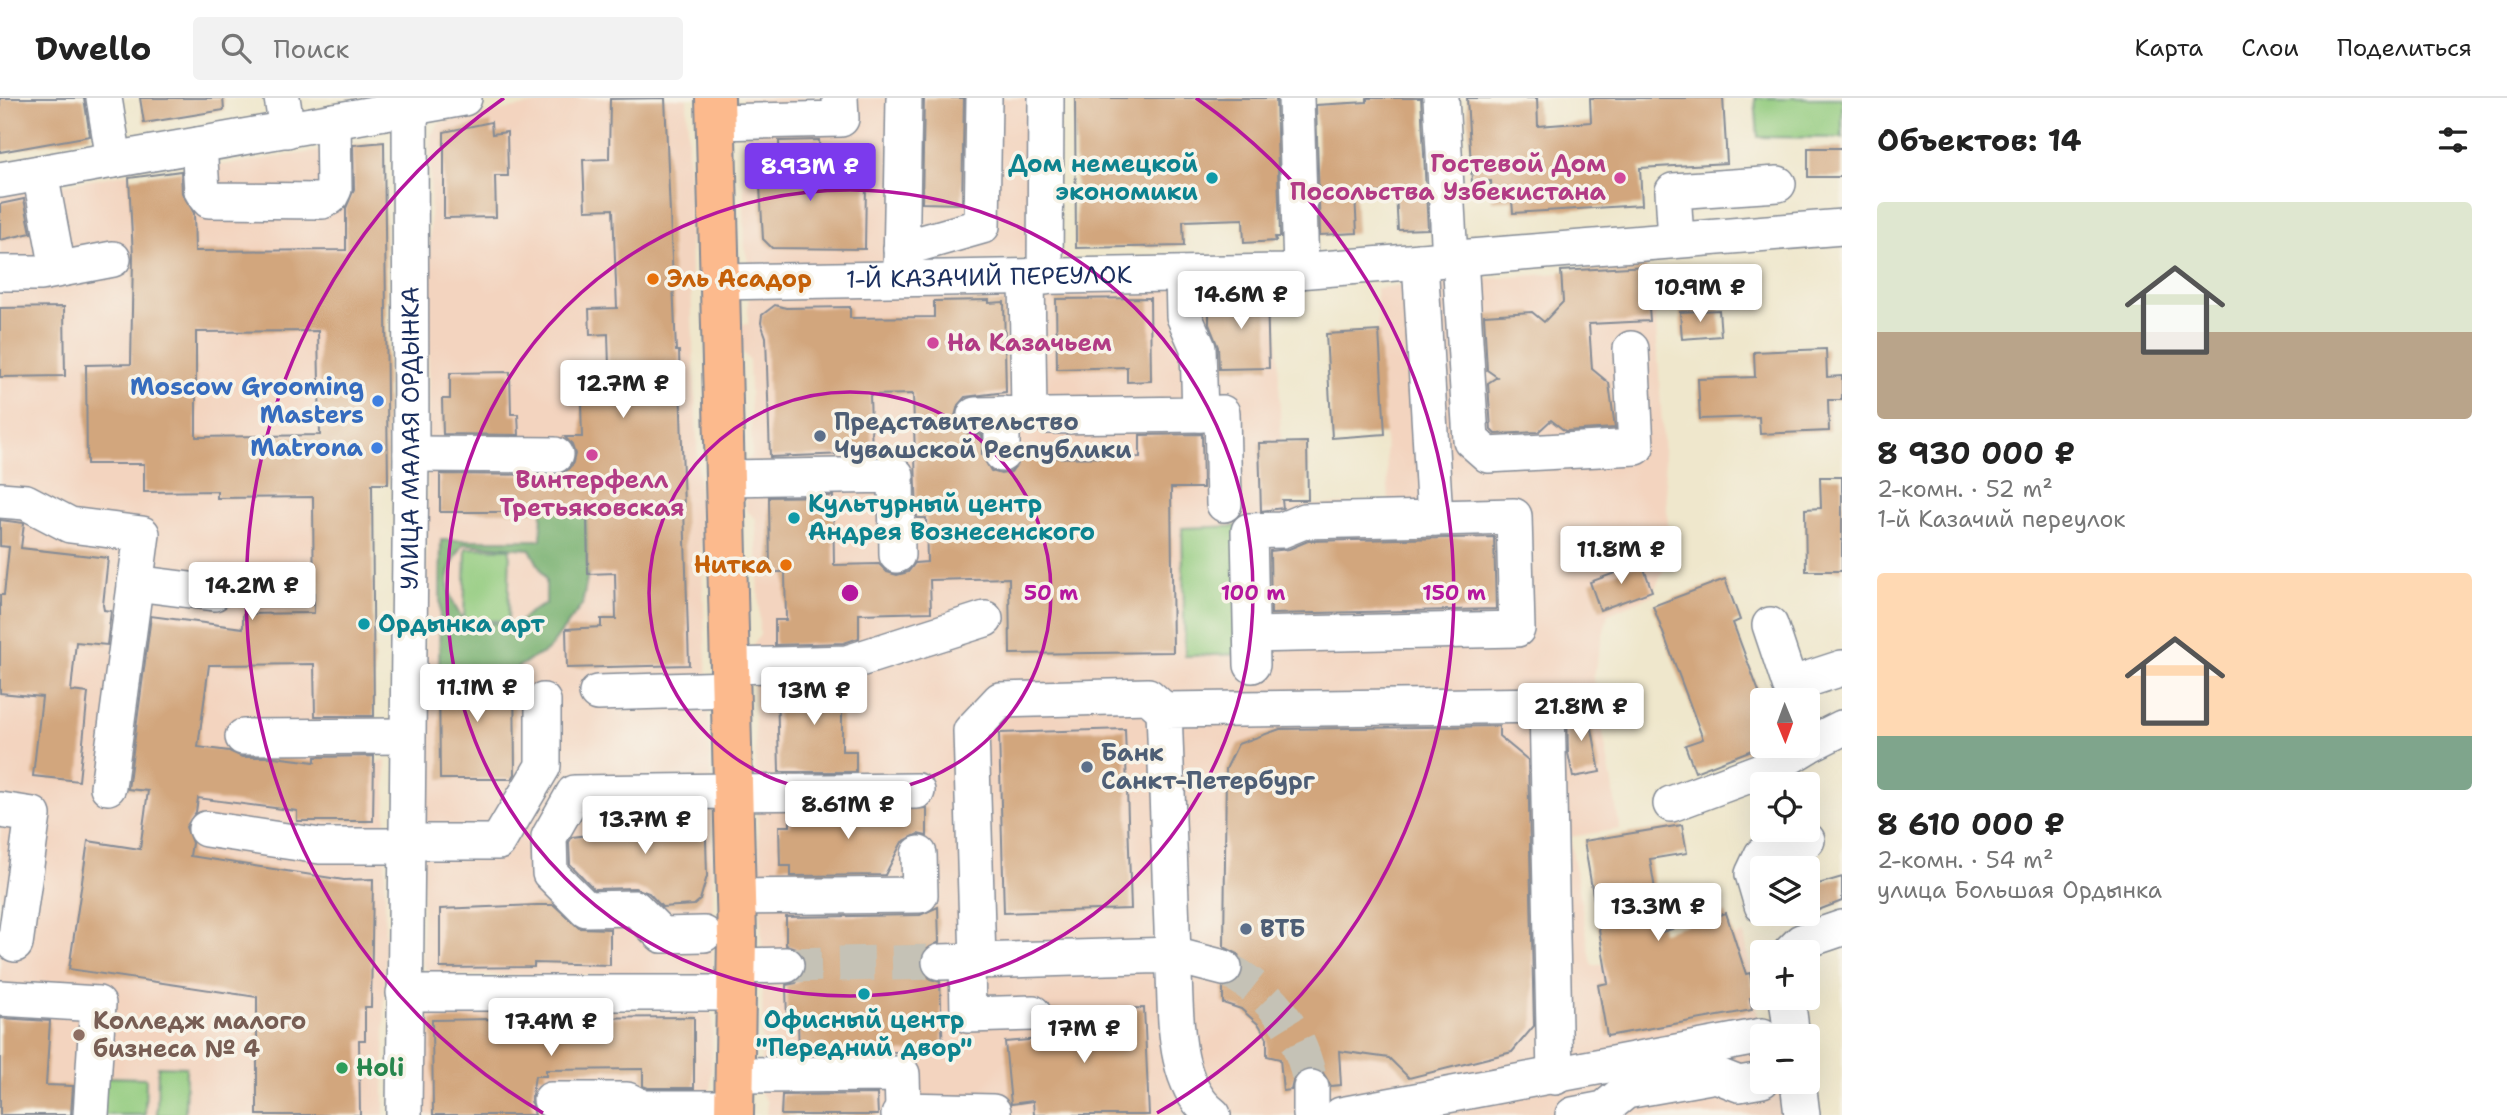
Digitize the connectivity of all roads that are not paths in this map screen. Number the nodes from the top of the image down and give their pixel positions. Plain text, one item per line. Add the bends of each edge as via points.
1 (104, 98) edge
2 (464, 98) edge
3 (840, 98) edge
4 (904, 98) edge
5 (984, 98) edge
6 (1045, 98) edge
7 (1441, 98) edge
8 (411, 103) edge
9 (1288, 108) edge
10 (716, 110) edge
11 (284, 114) edge
12 (333, 121) junction
13 (199, 145) junction
14 (114, 160) junction
15 (40, 173) junction
16 (0, 180) edge
17 (1779, 184) dead end
18 (1842, 228) edge
19 (1676, 240) junction
20 (113, 259) dead end
21 (1443, 259) junction
22 (901, 264) junction
23 (58, 270) junction
24 (1293, 271) junction
25 (0, 273) edge
26 (1183, 275) junction
27 (1036, 277) junction
28 (721, 282) junction
29 (1631, 349) dead end
30 (1200, 414) junction
31 (1048, 416) dead end
32 (411, 454) junction
33 (1002, 454) dead end
34 (555, 455) dead end
35 (726, 478) junction
36 (0, 500) edge
37 (1223, 504) dead end
38 (1435, 518) junction
39 (897, 555) dead end
40 (135, 583) junction
41 (214, 593) dead end
42 (985, 619) dead end
43 (1770, 625) dead end
44 (1842, 668) edge
45 (731, 678) junction
46 (597, 693) dead end
47 (543, 701) dead end
48 (1164, 710) junction
49 (1842, 728) edge
50 (407, 736) junction
51 (243, 737) dead end
52 (1820, 739) edge
53 (1787, 758) edge
54 (108, 787) dead end
55 (917, 791) dead end
56 (733, 792) junction
57 (1671, 804) dead end
58 (0, 810) edge
59 (954, 811) dead end
60 (206, 829) dead end
61 (1801, 842) edge
62 (405, 844) junction
63 (919, 854) dead end
64 (1761, 856) edge
65 (11, 893) edge
66 (736, 897) junction
67 (1842, 928) edge
68 (704, 934) dead end
69 (1807, 940) edge
70 (15, 944) dead end
71 (1173, 956) junction
72 (961, 961) junction
73 (786, 965) tunnel mouth
74 (1223, 968) tunnel mouth
75 (737, 979) junction
76 (404, 993) junction
77 (0, 998) edge
78 (1033, 1013) dead end
79 (1750, 1033) edge
80 (1555, 1077) junction
81 (1750, 1082) edge
82 (1799, 1094) edge
83 (735, 1099) edge
84 (551, 1100) dead end
85 (901, 1112) edge
86 (91, 1115) edge
87 (404, 1115) edge
88 (992, 1115) edge
89 (1213, 1115) edge
90 (1341, 1115) edge
91 (1573, 1115) edge
92 (1802, 1115) edge

1 - 14 street
2 - 8 street
3 - 10 street via 841,119
4 - 22 street
5 - 22 street via 982,226
6 - 27 street
7 - 21 street
8 - 12 street
8 - 32 street, УЛИЦА МАЛАЯ ОРДЫНКА
9 - 24 street
10 - 28 main road
11 - 12 street
11 - 13 street
12 - 13 street via 334,189 323,201 209,200 202,191
13 - 14 street
14 - 15 street
15 - 16 street
15 - 23 street
17 - 19 street via 1673,191
18 - 19 street, 1-Й КАЗАЧИЙ ПЕРЕУЛОК
19 - 21 street, 1-Й КАЗАЧИЙ ПЕРЕУЛОК
20 - 23 street
21 - 24 street, 1-Й КАЗАЧИЙ ПЕРЕУЛОК
21 - 29 street via 1471,440 1488,455 1636,447
21 - 38 street
22 - 27 street, 1-Й КАЗАЧИЙ ПЕРЕУЛОК
22 - 28 street, 1-Й КАЗАЧИЙ ПЕРЕУЛОК
23 - 25 street
24 - 26 street, 1-Й КАЗАЧИЙ ПЕРЕУЛОК
26 - 27 street, 1-Й КАЗАЧИЙ ПЕРЕУЛОК
26 - 30 street via 1184,316 1198,348
27 - 33 street via 1029,414 988,414
28 - 35 main road
30 - 31 street
30 - 37 street via 1222,413
32 - 34 street
32 - 50 street, УЛИЦА МАЛАЯ ОРДЫНКА
35 - 39 street via 896,475
35 - 45 main road
36 - 40 street via 26,502 70,525 142,534
38 - 38 street via 1514,516 1517,629 1252,650 1249,531 1282,530 1304,522
40 - 41 street
40 - 54 street
42 - 45 street via 847,663
43 - 44 street via 1790,685
45 - 46 street
45 - 56 main road
47 - 62 street via 544,766 498,842
48 - 71 street
48 - 72 street via 1148,696 1000,700 971,732
48 - 80 street via 1547,705
49 - 52 street
50 - 51 street
50 - 62 street, УЛИЦА МАЛАЯ ОРДЫНКА
53 - 57 street
55 - 56 street
56 - 66 main road
56 - 68 street via 574,793 549,837 550,873 586,909 635,908 662,935
58 - 65 street via 33,815
59 - 72 street
60 - 62 street via 320,846
61 - 64 street
62 - 76 street, УЛИЦА МАЛАЯ ОРДЫНКА
63 - 66 street via 920,895
65 - 70 street
66 - 75 main road
67 - 69 street
71 - 72 street
71 - 74 street
71 - 89 street via 1180,1048 1188,1082 1200,1106
72 - 78 street via 968,1015
73 - 75 street
75 - 76 street
75 - 83 main road
76 - 87 street, УЛИЦА МАЛАЯ ОРДЫНКА
77 - 86 street via 98,1004
79 - 80 street
80 - 90 street
81 - 91 street via 1740,1084 1716,1075 1626,1091 1604,1110
82 - 92 street
83 - 84 street via 643,1108 627,1100
83 - 85 street via 902,1074
85 - 88 street

